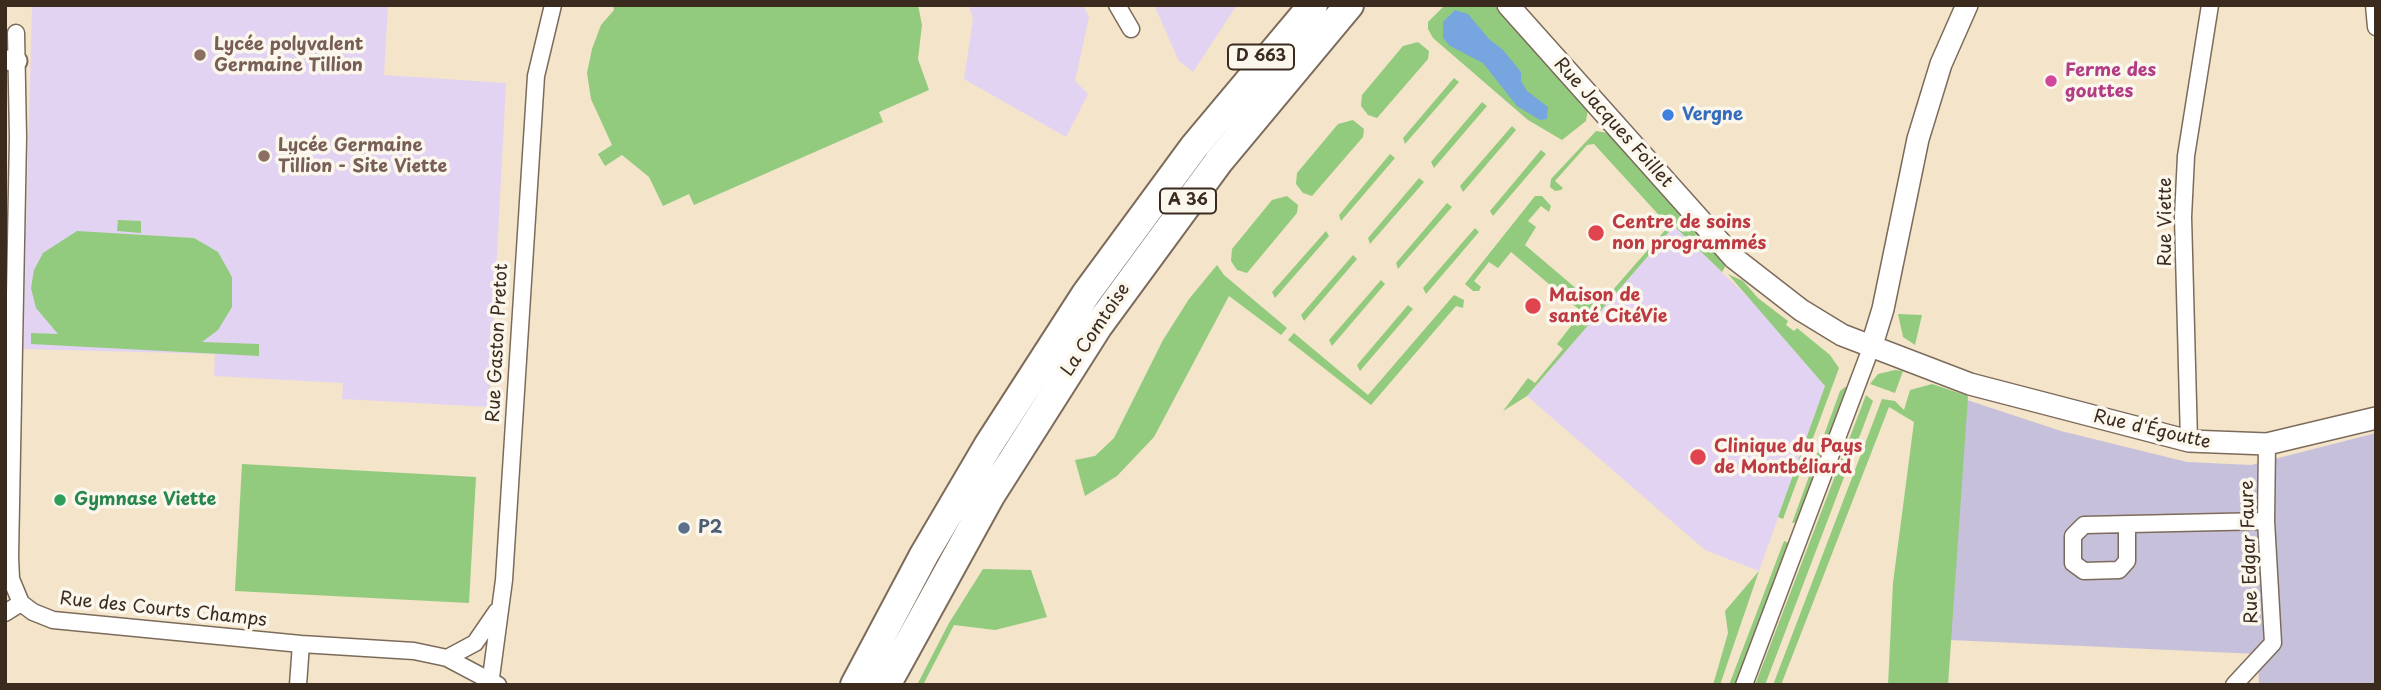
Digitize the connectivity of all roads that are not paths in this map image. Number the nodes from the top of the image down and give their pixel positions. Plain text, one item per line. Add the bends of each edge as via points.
1 (553, 5) edge
2 (1117, 5) edge
3 (1298, 5) edge
4 (1313, 5) edge
5 (1349, 5) edge
6 (1508, 5) edge
7 (1967, 5) edge
8 (2210, 5) edge
9 (2374, 5) edge
10 (2376, 27) edge
11 (1131, 29) dead end
12 (16, 33) dead end
13 (11, 60) edge
14 (1224, 109) junction
15 (9, 294) edge
16 (1871, 348) junction
17 (1970, 384) joint
18 (2376, 418) edge
19 (2189, 442) junction
20 (2267, 444) junction
21 (2266, 521) junction
22 (2127, 525) dead end
23 (503, 599) junction
24 (21, 603) junction
25 (5, 613) edge
26 (301, 644) junction
27 (447, 658) junction
28 (493, 683) edge
29 (298, 685) edge
30 (855, 685) edge
31 (886, 685) edge
32 (1744, 685) edge
33 (2234, 685) edge

1 - 23 street, Rue Gaston Pretot via 536,76
2 - 11 street
3 - 14 highway, D 663
4 - 14 highway, La Comtoise / A 36
5 - 31 highway, La Comtoise / A 36 via 1226,152 1098,326 997,485
6 - 16 main road, Rue Jacques Foillet via 1734,258 1801,310
7 - 16 main road via 1941,64 1918,139
8 - 19 street, Rue Viette via 2186,156 2183,217
9 - 10 street
12 - 13 street
13 - 15 street
14 - 30 highway, La Comtoise / A 36 via 1129,234 1043,359 937,532
15 - 24 street via 10,579
16 - 17 main road, Rue Jacques Foillet
16 - 32 street
17 - 19 main road, Rue d'Égoutte
18 - 20 main road, Rue d'Égoutte
19 - 20 main road, Rue d'Égoutte
20 - 21 street, Rue Edgar Faure
21 - 22 street
21 - 33 street, Rue Edgar Faure via 2273,643
23 - 27 street via 475,643
23 - 28 street, Rue Gaston Pretot
24 - 25 street
24 - 26 street, Rue des Courts Champs via 53,620
26 - 27 street, Rue des Courts Champs via 396,649
26 - 29 street
27 - 28 street, Rue des Courts Champs

